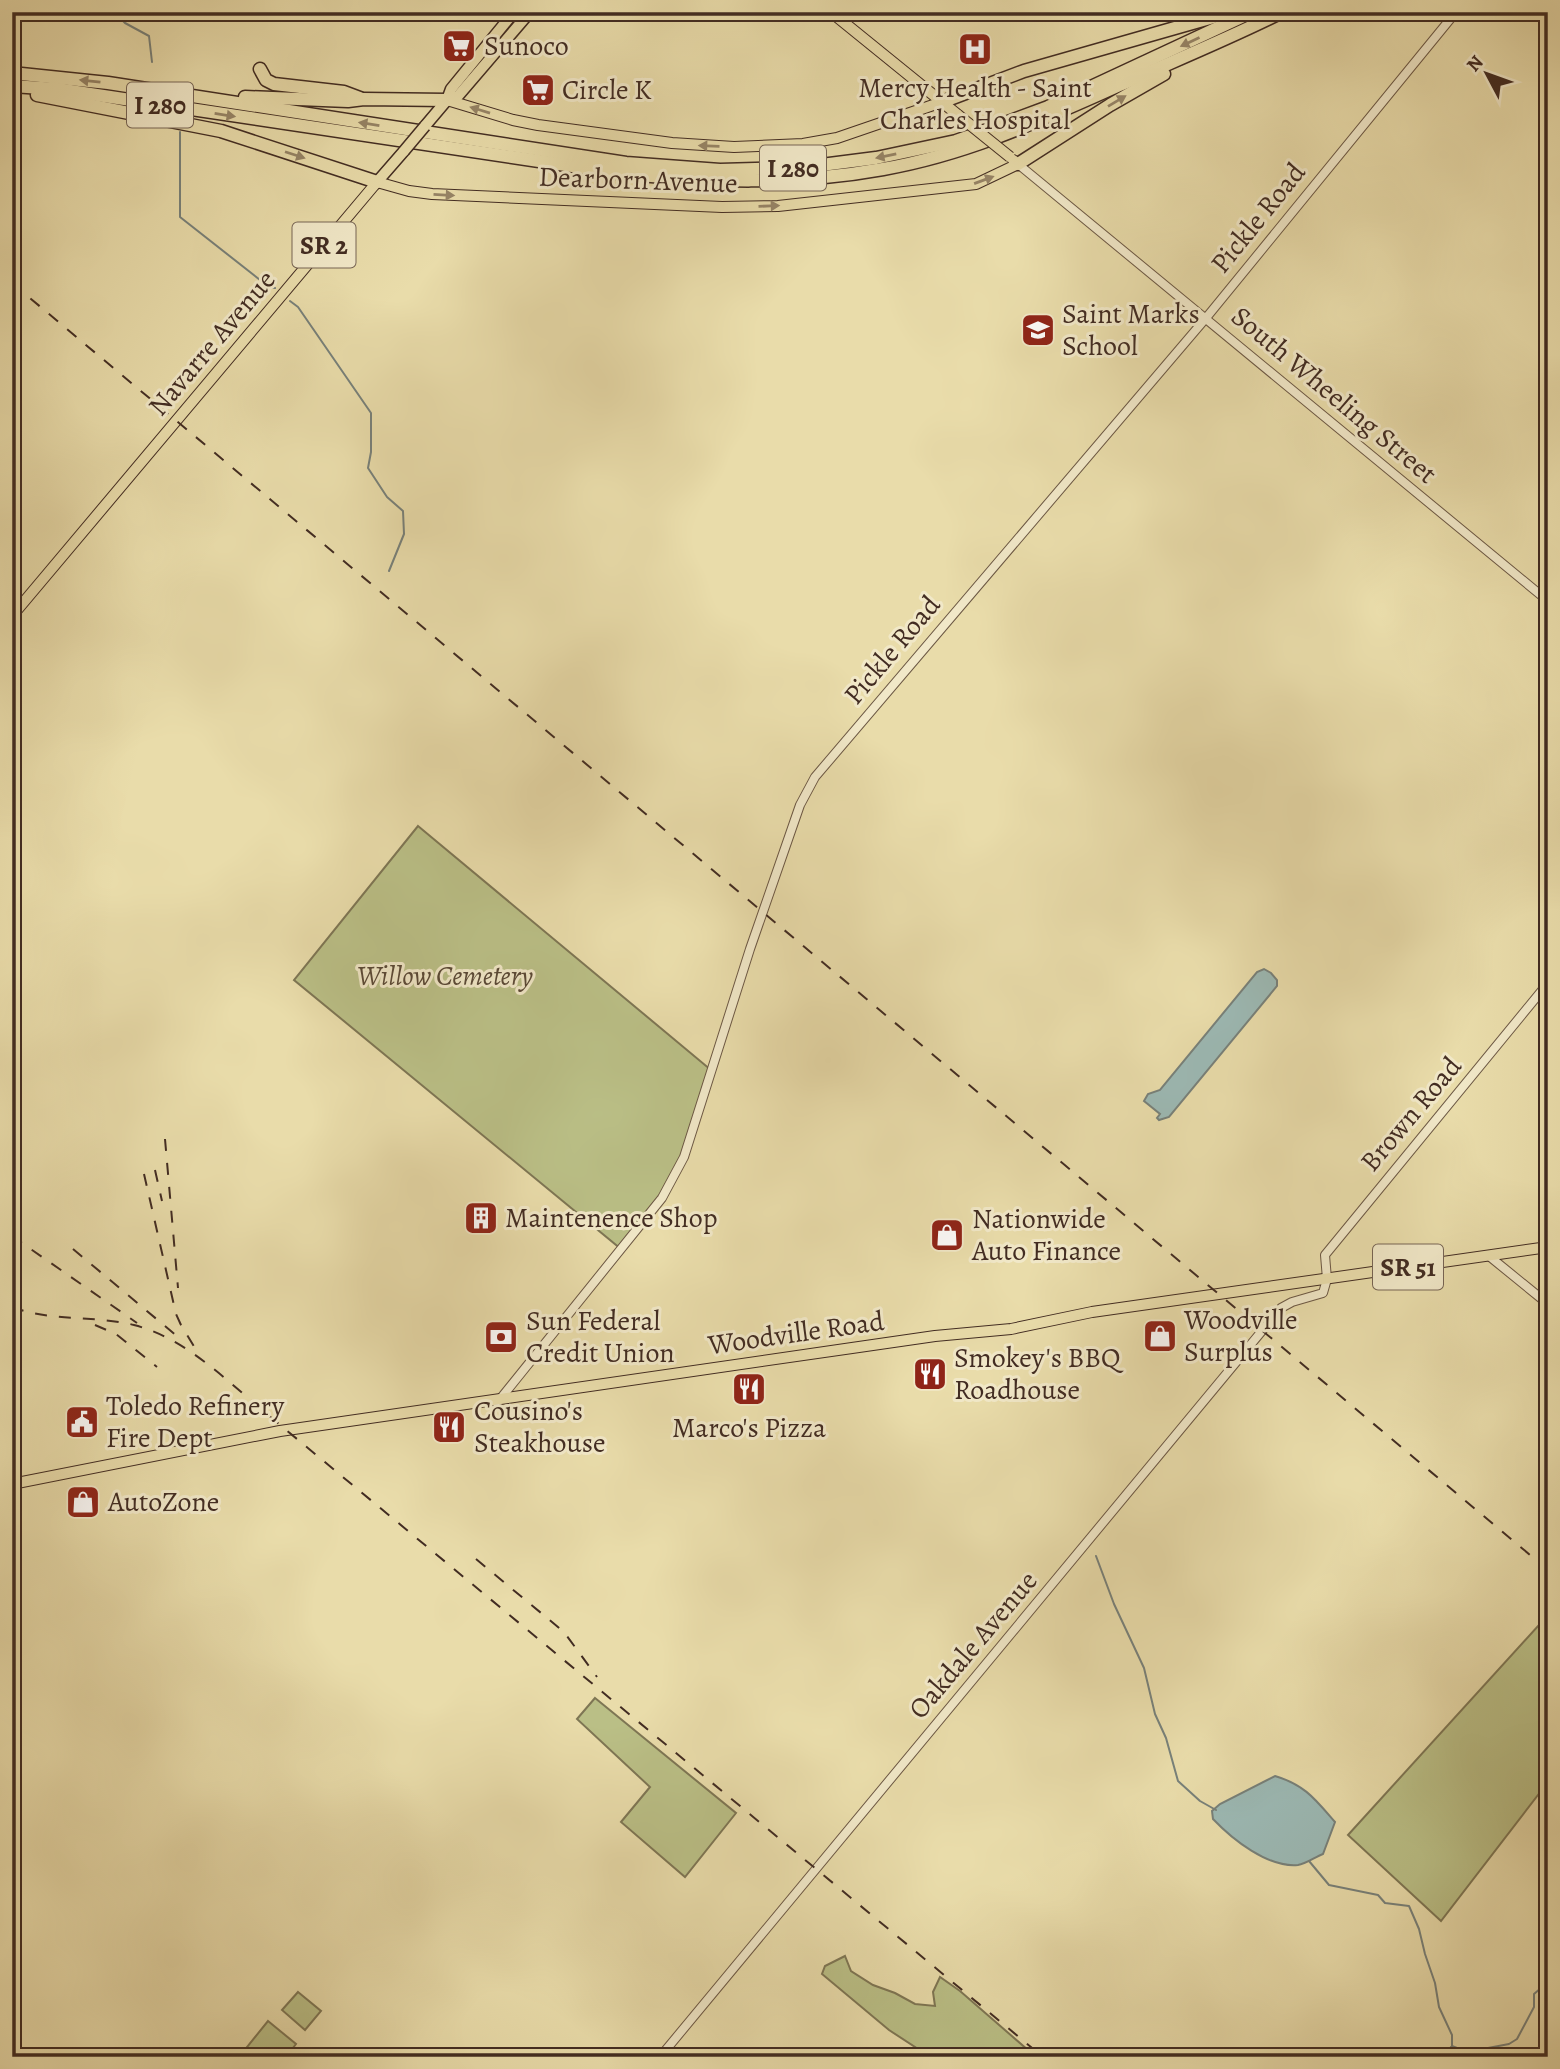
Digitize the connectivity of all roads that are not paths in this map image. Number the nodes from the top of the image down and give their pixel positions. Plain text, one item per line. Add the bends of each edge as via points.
1 (524, 12) edge
2 (530, 12) edge
3 (831, 12) edge
4 (1231, 12) edge
5 (1252, 12) edge
6 (1282, 12) edge
7 (1456, 12) edge
8 (512, 14) edge
9 (509, 37) junction
10 (1207, 48) junction
11 (260, 69) dead end
12 (12, 73) edge
13 (478, 74) junction
14 (12, 86) edge
15 (157, 91) junction
16 (12, 93) edge
17 (364, 99) junction
18 (447, 100) junction
19 (942, 102) junction
20 (1014, 161) junction
21 (377, 182) junction
22 (1206, 318) junction
23 (1548, 601) edge
24 (12, 616) edge
25 (1548, 983) edge
26 (1548, 1247) edge
27 (1489, 1256) junction
28 (1326, 1279) junction
29 (1548, 1304) edge
30 (501, 1398) junction
31 (12, 1484) edge
32 (660, 2057) edge

1 - 9 highway
2 - 9 highway, Navarre Avenue / SR 2
3 - 19 main road, South Wheeling Street
4 - 19 highway via 1024,71
5 -> 15 highway, I 280 via 1070,97 956,141 798,168 720,170 626,163
6 - 10 highway, I 280
7 - 22 street, Pickle Road
8 - 13 highway via 502,36 475,68
8 - 18 highway, Navarre Avenue / SR 2
9 - 13 highway, Navarre Avenue / SR 2
14 -> 10 highway, I 280 via 618,173 702,181 792,180 884,169 986,142
20 -> 10 highway
11 - 17 highway via 270,82 345,92
15 -> 12 highway, I 280
13 - 18 highway, Navarre Avenue / SR 2 via 458,96
15 - 17 highway via 273,99
16 -> 21 highway via 221,131
17 - 18 highway
19 -> 18 main road via 837,138 734,146 672,144 538,125
18 - 21 highway, Navarre Avenue / SR 2, bridge
19 - 20 main road, South Wheeling Street, bridge
21 -> 20 main road, Dearborn Avenue via 432,194 754,207 976,184
20 - 22 street, South Wheeling Street
21 - 24 main road, Navarre Avenue / SR 2
22 - 23 street, South Wheeling Street
22 - 30 street, Pickle Road via 815,776 796,817 673,1180
25 - 28 street, Brown Road via 1330,1248 1325,1255
26 - 27 main road, Woodville Road / SR 51
27 - 28 main road, Woodville Road / SR 51
27 - 29 street
28 - 30 main road, Woodville Road / SR 51 via 1092,1312 1011,1329
28 - 32 street, Oakdale Avenue via 1323,1293 1285,1304 1265,1327
30 - 31 main road, Woodville Road / SR 51 via 280,1431

